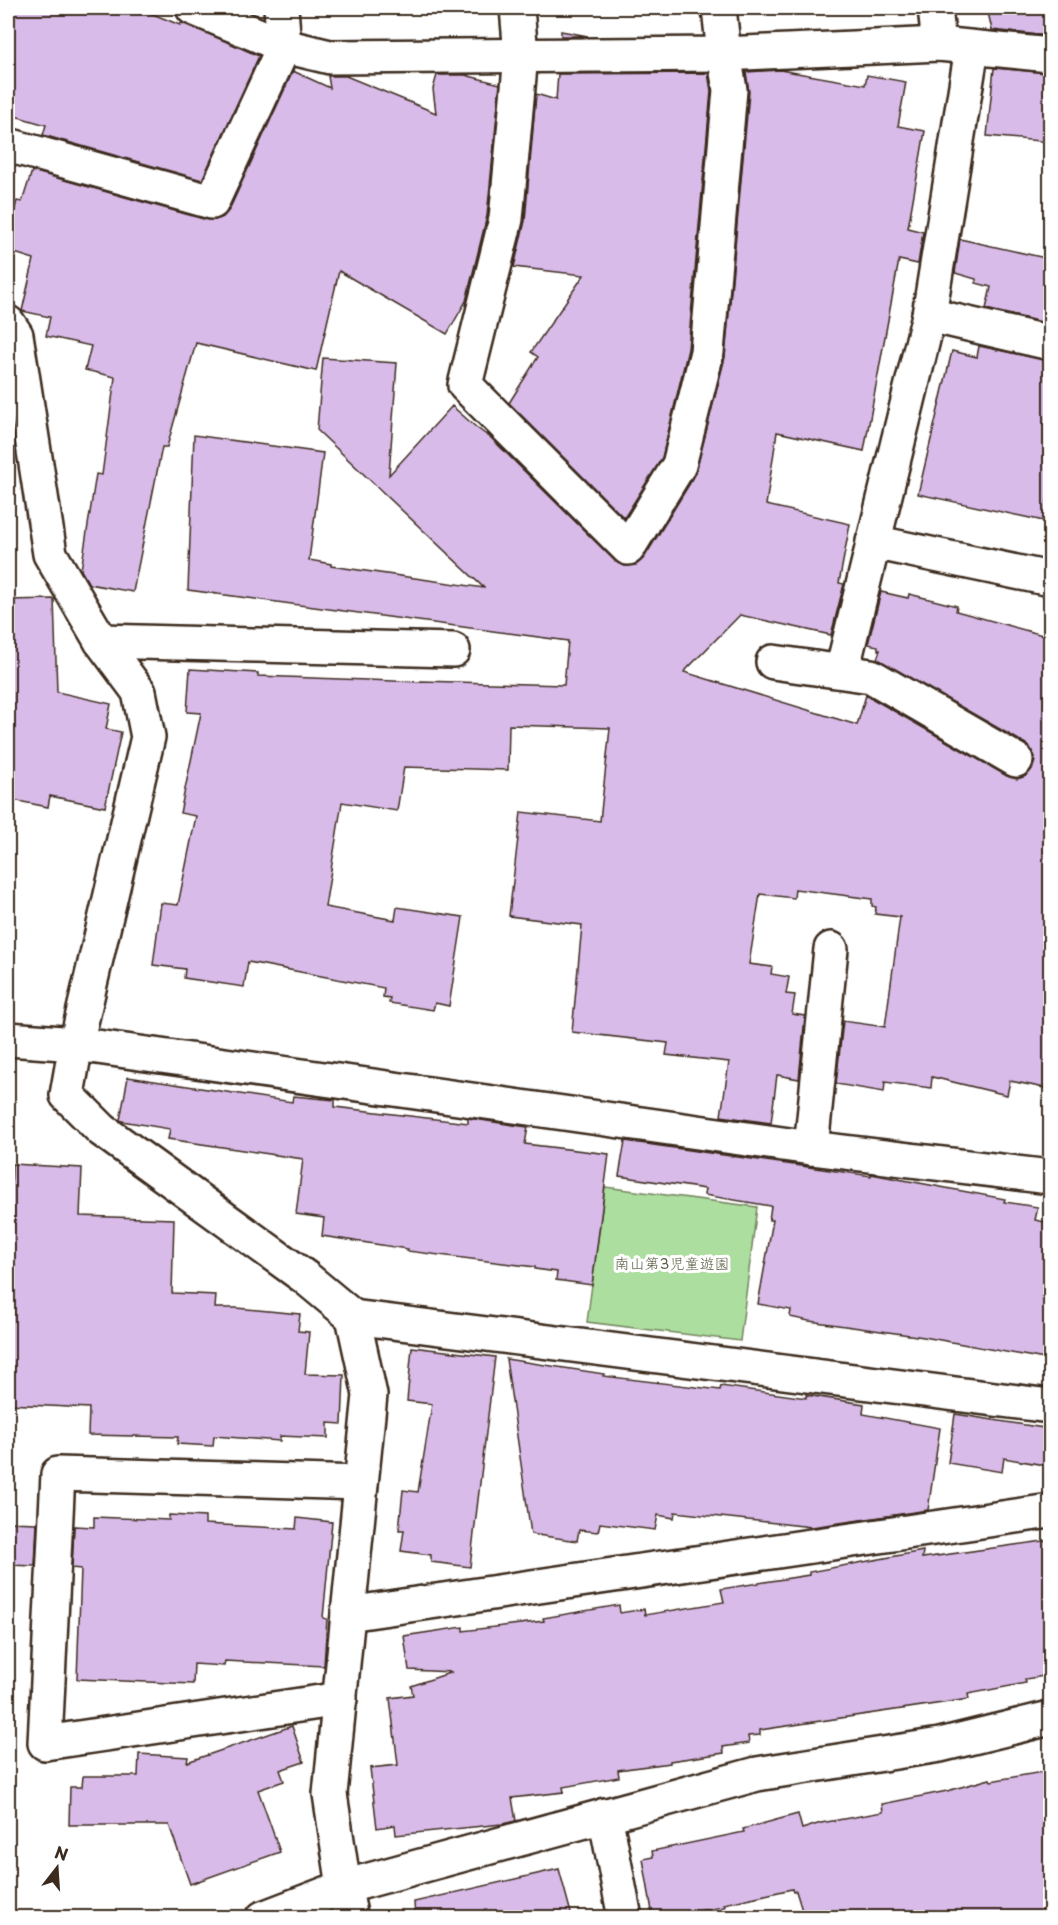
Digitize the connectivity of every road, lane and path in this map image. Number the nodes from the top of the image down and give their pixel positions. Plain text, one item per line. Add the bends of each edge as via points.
1 (193, 8) edge
2 (281, 8) edge
3 (517, 8) edge
4 (719, 8) edge
5 (935, 8) edge
6 (939, 44) junction
7 (284, 46) junction
8 (972, 48) junction
9 (724, 54) junction
10 (521, 55) junction
11 (1050, 55) edge
12 (8, 145) edge
13 (929, 315) junction
14 (8, 323) edge
15 (1050, 343) edge
16 (873, 542) junction
17 (1050, 579) edge
18 (101, 641) junction
19 (453, 650) dead end
20 (773, 662) dead end
21 (842, 671) junction
22 (1016, 760) dead end
23 (831, 949) dead end
24 (8, 1039) edge
25 (76, 1044) junction
26 (811, 1148) junction
27 (1050, 1177) edge
28 (353, 1317) junction
29 (1050, 1406) edge
30 (361, 1484) junction
31 (1050, 1511) edge
32 (348, 1614) junction
33 (340, 1699) junction
34 (1050, 1718) edge
35 (605, 1815) junction
36 (348, 1902) edge
37 (263, 1917) edge
38 (625, 1917) edge

1 - 7 street
2 - 7 street
3 - 10 street
4 - 9 street
5 - 6 street
6 - 8 street
6 - 9 street
7 - 10 street via 330,57
7 - 12 street via 212,202
8 - 11 street
8 - 13 street
9 - 10 street
9 - 10 street via 730,90 706,352 679,465 628,548 465,385 506,219
13 - 15 street
13 - 16 street
14 - 18 street via 16,335 50,554
16 - 17 street
16 - 21 street
18 - 19 street
18 - 25 street via 139,692 148,737
20 - 21 street
21 - 22 street via 872,676
23 - 26 street
24 - 25 street
25 - 26 street
25 - 28 street via 68,1095 102,1130 306,1278
26 - 27 street
28 - 29 street
28 - 30 street via 370,1395
30 - 32 street
30 - 33 street via 58,1474 45,1743
31 - 32 street
32 - 33 street
33 - 36 street via 330,1794
34 - 35 street via 940,1745 757,1774
35 - 36 street
35 - 38 street
36 - 37 street

